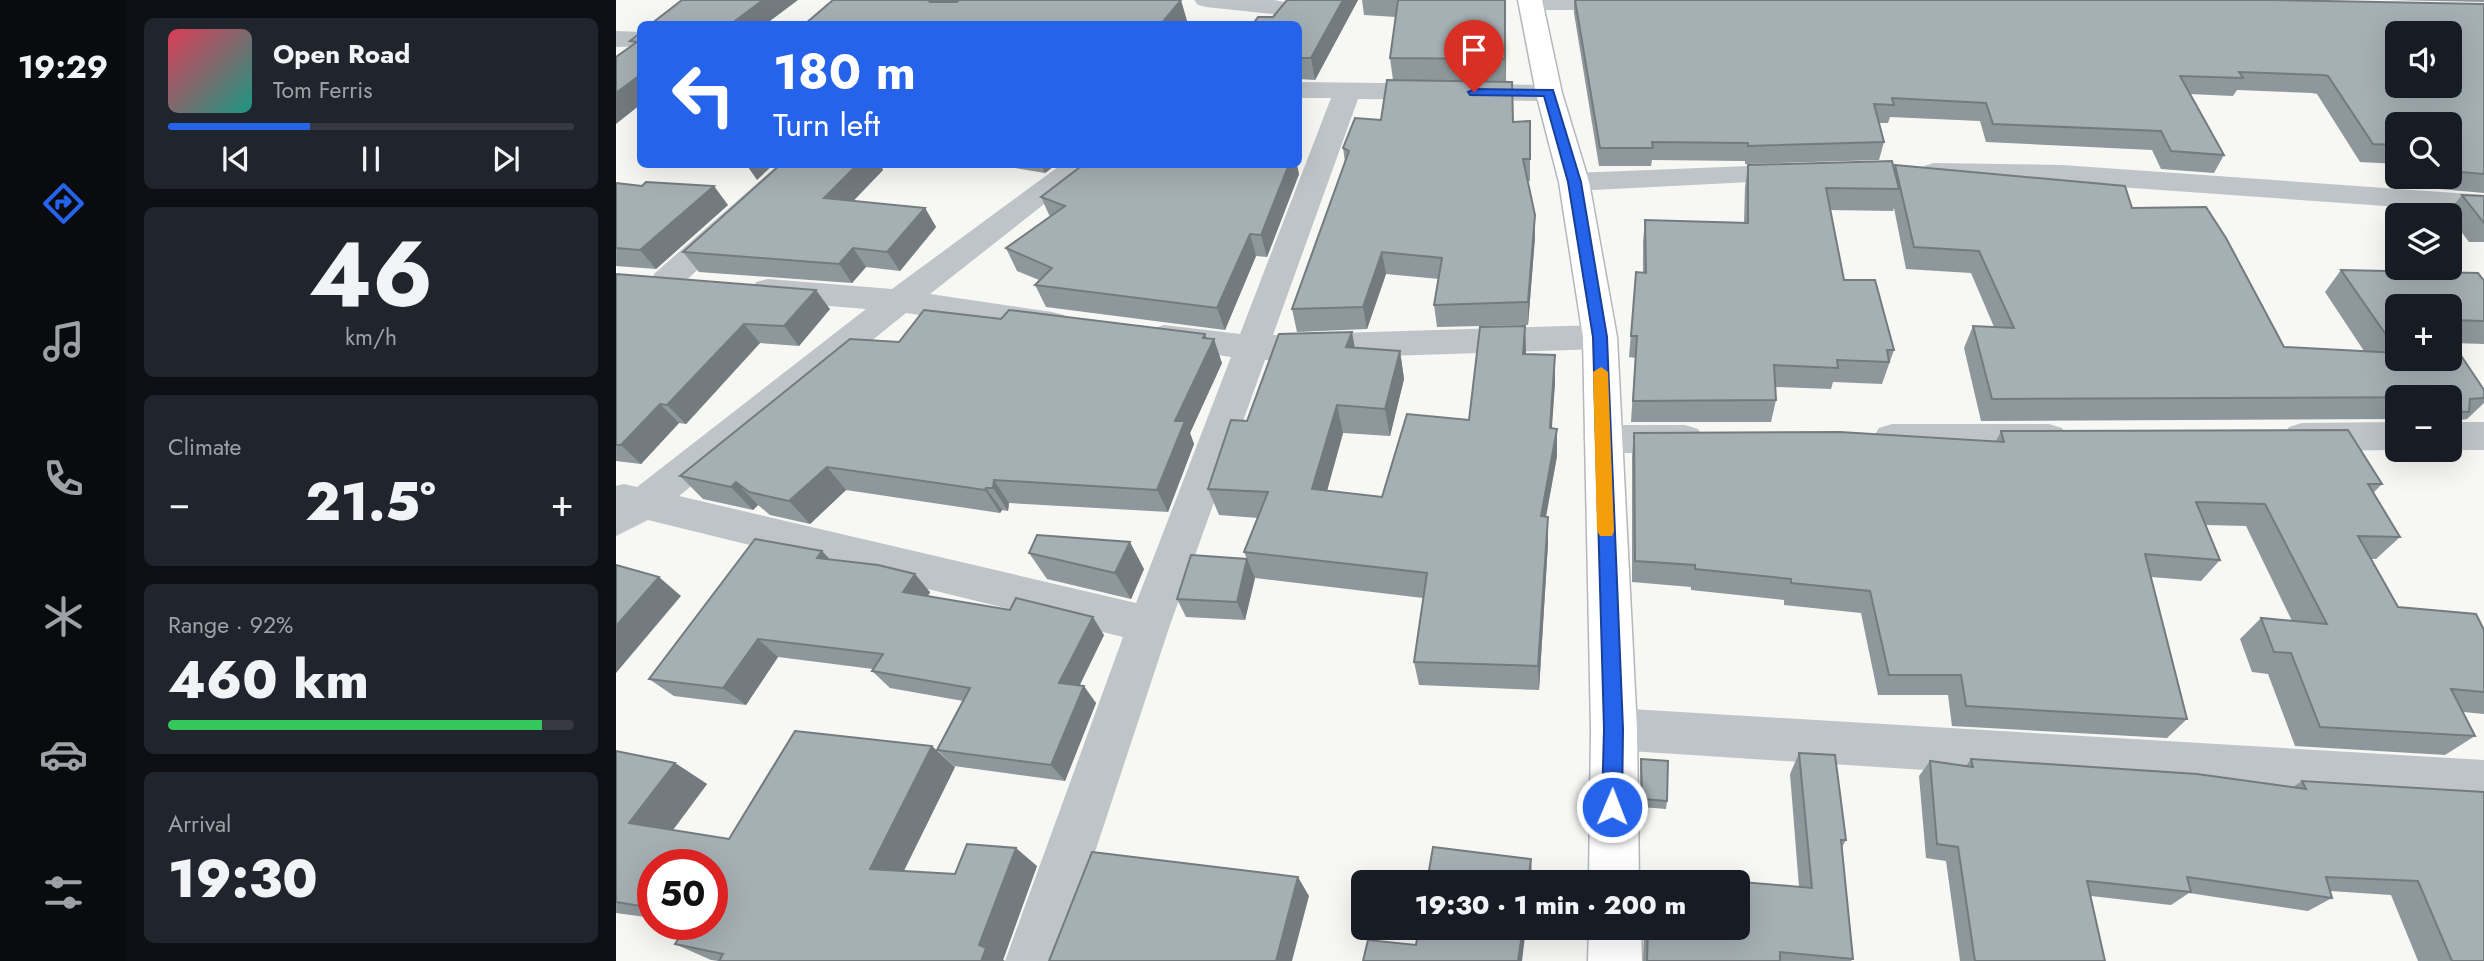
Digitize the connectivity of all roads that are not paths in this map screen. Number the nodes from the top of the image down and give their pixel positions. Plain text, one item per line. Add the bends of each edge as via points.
1 (1206, 0) edge
2 (1530, 1) edge
3 (1656, 3) edge
4 (1286, 4) edge
5 (1265, 21) edge
6 (616, 39) edge
7 (637, 40) edge
8 (637, 43) edge
9 (616, 61) edge
10 (1302, 90) edge
11 (1347, 91) junction
12 (1549, 93) junction
13 (792, 168) edge
14 (1076, 168) edge
15 (1828, 172) edge
16 (1910, 172) edge
17 (1574, 182) junction
18 (2484, 204) edge
19 (899, 301) junction
20 (1077, 327) edge
21 (1131, 333) edge
22 (1600, 337) junction
23 (1252, 348) junction
24 (2385, 436) edge
25 (2462, 436) edge
26 (2484, 436) edge
27 (2262, 437) edge
28 (1864, 438) edge
29 (2085, 438) edge
30 (1602, 439) junction
31 (1713, 439) edge
32 (625, 507) edge
33 (1149, 625) junction
34 (1614, 729) junction
35 (2484, 783) edge
36 (1614, 870) edge
37 (1615, 940) edge
38 (1032, 961) edge
39 (1615, 961) edge

1 - 4 street
2 - 3 street
2 - 12 main road
4 - 5 street
6 - 7 street
8 - 9 street
10 - 11 street
11 - 12 street
11 - 23 street
12 - 17 main road
13 - 19 street via 653,281
14 - 19 street
15 - 17 street
16 - 18 street via 2062,174
17 - 22 main road
19 - 20 street
19 - 32 street
21 - 23 street
22 - 23 street
22 - 30 main road
23 - 33 street
24 - 27 street
25 - 26 street
28 - 29 street
30 - 31 street
30 - 34 main road
32 - 33 street
33 - 38 street
34 - 35 street
34 - 36 main road
37 - 39 main road

